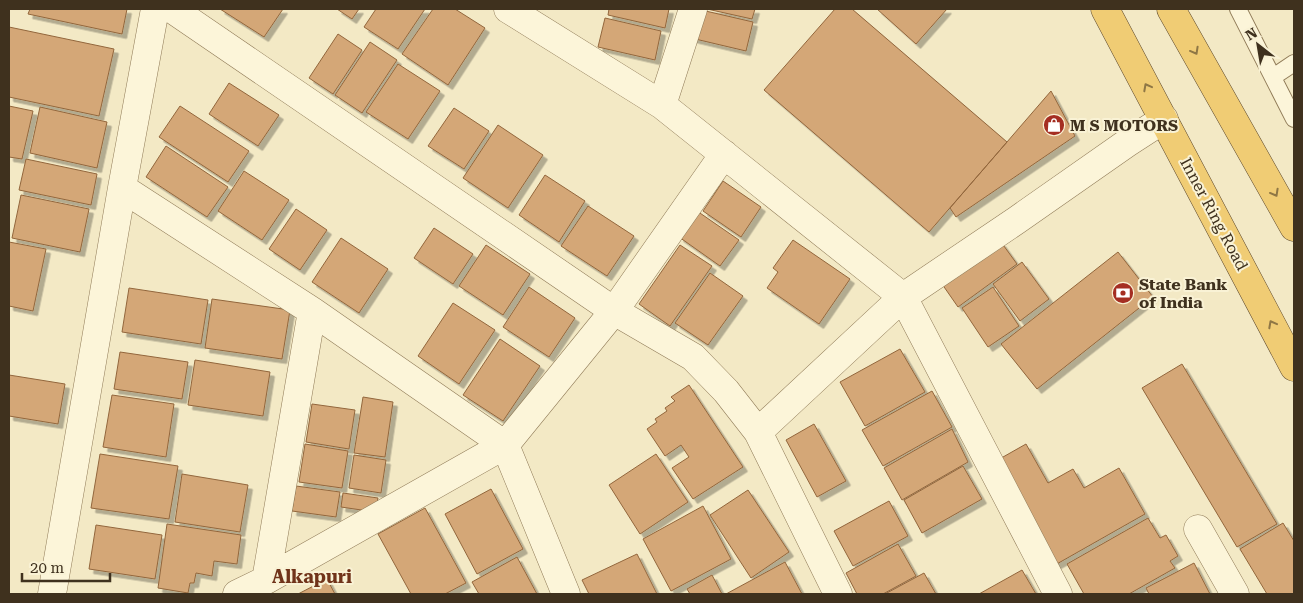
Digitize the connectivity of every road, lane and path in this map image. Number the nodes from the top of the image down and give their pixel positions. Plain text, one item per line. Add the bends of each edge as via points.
1 (156, 9) edge
2 (172, 9) edge
3 (508, 9) edge
4 (693, 9) edge
5 (1105, 9) edge
6 (1171, 9) edge
7 (1238, 9) edge
8 (1294, 63) edge
9 (1273, 77) junction
10 (662, 105) junction
11 (1164, 119) junction
12 (1294, 119) edge
13 (724, 154) junction
14 (122, 188) junction
15 (1294, 227) edge
16 (903, 297) junction
17 (312, 311) junction
18 (614, 311) junction
19 (1294, 367) edge
20 (758, 432) junction
21 (505, 446) junction
22 (1198, 528) dead end
23 (266, 580) junction
24 (52, 594) edge
25 (236, 594) edge
26 (566, 594) edge
27 (838, 594) edge
28 (1058, 594) edge
29 (1235, 594) edge

1 - 14 street
2 - 18 street
3 - 10 street
4 - 10 street
11 -> 5 highway, Inner Ring Road
6 -> 15 highway
7 - 9 lane
8 - 9 lane
9 - 12 lane
10 - 13 street
11 - 16 street
19 -> 11 highway, Inner Ring Road
13 - 16 street
13 - 18 street
14 - 17 street
14 - 24 street
16 - 20 street
16 - 28 street
17 - 21 street
17 - 23 street
18 - 20 street via 693,357 726,391
18 - 21 street
20 - 27 street
21 - 23 street
21 - 26 street
22 - 29 street
23 - 25 street

